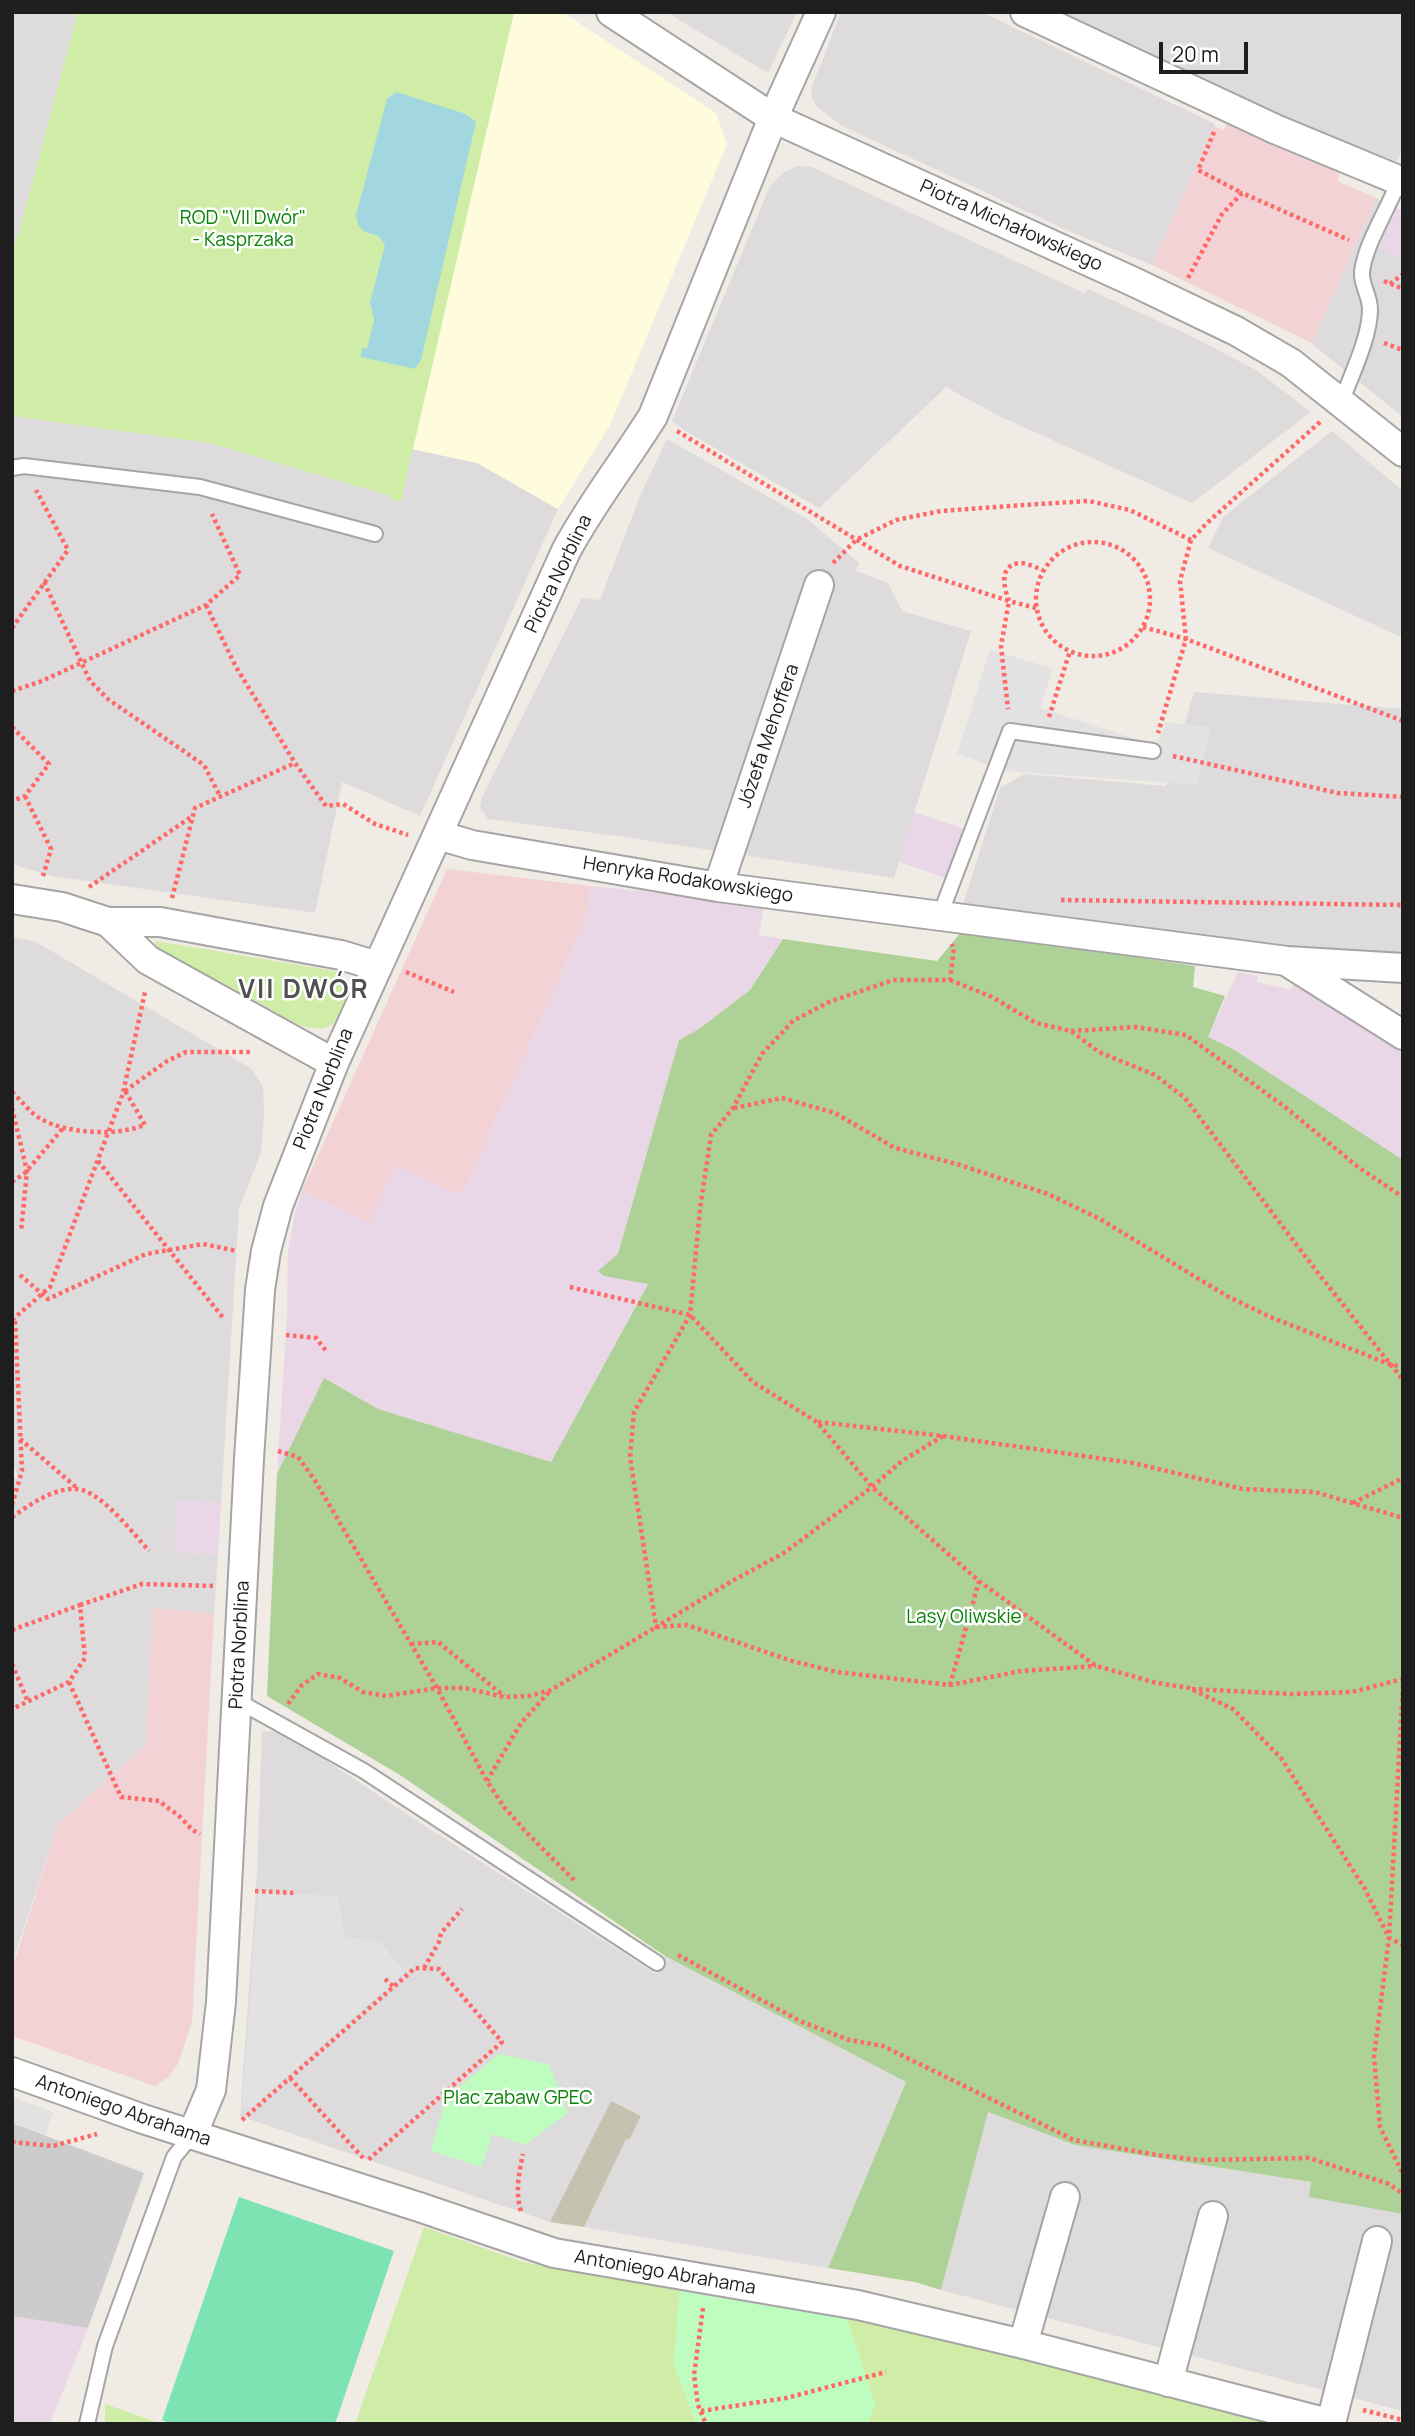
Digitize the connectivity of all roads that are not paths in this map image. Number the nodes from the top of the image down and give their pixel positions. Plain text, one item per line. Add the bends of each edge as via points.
1 (611, 12) edge
2 (821, 12) edge
3 (1025, 12) edge
4 (773, 118) junction
5 (1401, 181) edge
6 (1333, 410) junction
7 (1403, 452) edge
8 (12, 468) edge
9 (375, 534) dead end
10 (819, 584) road end
11 (1153, 751) road end
12 (427, 836) junction
13 (718, 887) junction
14 (12, 899) edge
15 (940, 915) junction
16 (108, 922) junction
17 (1287, 961) junction
18 (377, 966) junction
19 (1403, 968) edge
20 (1403, 1035) edge
21 (334, 1063) junction
22 (238, 1701) junction
23 (657, 1963) dead end
24 (12, 2072) edge
25 (192, 2135) junction
26 (1065, 2197) dead end
27 (1213, 2216) dead end
28 (1377, 2241) dead end
29 (1023, 2344) junction
30 (1168, 2382) junction
31 (87, 2424) edge
32 (1332, 2424) edge

1 - 4 street, Piotra Michałowskiego
2 - 4 street, Piotra Norblina
3 - 5 street via 1275,129
4 - 6 street, Piotra Michałowskiego via 1224,326 1291,363
4 - 12 street, Piotra Norblina via 653,416 566,551
5 - 6 lane via 1362,271 1369,324
6 - 7 street, Piotra Michałowskiego
8 - 9 lane via 200,487
10 - 13 street, Józefa Mehoffera
11 - 15 lane via 1010,731
12 - 13 street, Henryka Rodakowskiego
12 - 18 street, Piotra Norblina
13 - 15 street, Henryka Rodakowskiego
14 - 16 street via 62,907
15 - 17 street, Henryka Rodakowskiego
16 - 18 street via 160,922
16 - 21 street via 148,960
17 - 19 street, Henryka Rodakowskiego
17 - 20 street, Henryka Rodakowskiego
18 - 21 street, Piotra Norblina
21 - 22 street, Piotra Norblina via 278,1206 260,1290
22 - 23 lane via 365,1771
22 - 25 street, Piotra Norblina via 221,2002 211,2090
24 - 25 street, Antoniego Abrahama
25 - 29 street, Antoniego Abrahama via 554,2253 858,2305
25 - 31 lane via 174,2157 105,2346
26 - 29 street
27 - 30 street
28 - 32 street
29 - 30 street, Antoniego Abrahama
30 - 32 street, Antoniego Abrahama

